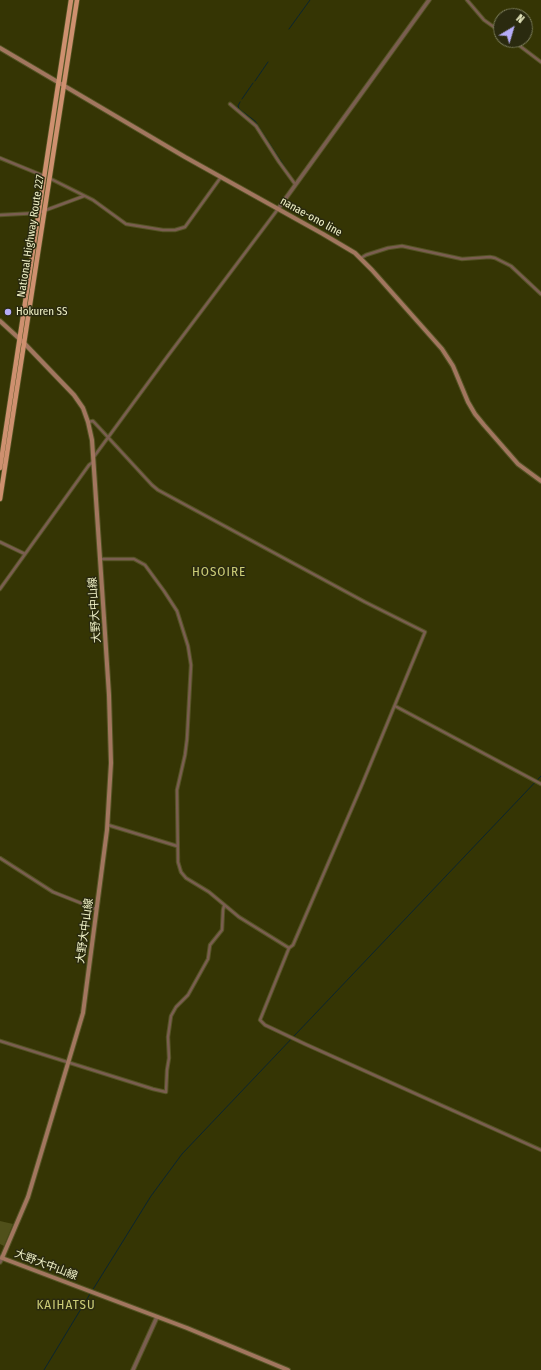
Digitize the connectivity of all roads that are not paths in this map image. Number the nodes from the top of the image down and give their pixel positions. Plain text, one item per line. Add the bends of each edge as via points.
1 (70, 0) edge
2 (77, 0) edge
3 (429, 0) edge
4 (467, 0) edge
5 (493, 26) edge
6 (0, 48) edge
7 (523, 48) edge
8 (541, 62) edge
9 (58, 83) junction
10 (63, 86) junction
11 (230, 104) dead end
12 (0, 158) edge
13 (46, 177) junction
14 (221, 177) junction
15 (295, 184) junction
16 (85, 196) junction
17 (278, 209) junction
18 (44, 212) junction
19 (38, 213) junction
20 (0, 215) edge
21 (361, 258) junction
22 (541, 294) edge
23 (0, 321) edge
24 (20, 339) junction
25 (24, 343) junction
26 (88, 422) junction
27 (108, 438) junction
28 (2, 460) edge
29 (93, 460) junction
30 (0, 468) edge
31 (541, 481) edge
32 (0, 499) edge
33 (0, 542) edge
34 (25, 554) junction
35 (100, 559) junction
36 (0, 589) edge
37 (395, 706) junction
38 (541, 784) edge
39 (108, 825) junction
40 (177, 846) junction
41 (0, 858) edge
42 (224, 906) junction
43 (97, 909) junction
44 (289, 948) junction
45 (0, 1041) edge
46 (69, 1062) junction
47 (541, 1150) edge
48 (1, 1259) edge
49 (156, 1317) junction
50 (133, 1370) edge
51 (288, 1370) edge

1 - 9 highway, National Highway Route 227
2 - 10 highway, National Highway Route 227
3 - 15 street
4 - 5 street
6 - 9 main road, nanae-ono line
7 - 8 street
9 - 10 main road, nanae-ono line
9 - 13 highway, National Highway Route 227
10 - 13 highway, National Highway Route 227
10 - 14 main road, nanae-ono line
11 - 15 street via 256,126
12 - 13 street
13 - 16 street
13 - 18 highway, National Highway Route 227
13 - 19 highway, National Highway Route 227
14 - 16 street via 185,227 175,230 126,224
14 - 17 main road, nanae-ono line
15 - 17 street
16 - 18 street
17 - 21 main road, nanae-ono line
17 - 27 street
18 - 19 street
18 - 25 highway, National Highway Route 227
19 - 20 street
19 - 24 highway, National Highway Route 227
21 - 22 street via 402,246 462,259 490,257 511,266
21 - 31 main road, nanae-ono line via 442,349 453,366 475,414 518,464
23 - 24 main road, 大野大中山線
24 - 25 main road, 大野大中山線
24 - 28 highway, National Highway Route 227
25 - 26 main road, 大野大中山線 via 74,395
25 - 28 highway, National Highway Route 227
26 - 27 street via 93,421
26 - 29 main road, 大野大中山線
27 - 29 street
27 - 37 street via 158,490 425,632
28 - 30 highway, National Highway Route 227
28 - 32 highway, National Highway Route 227
29 - 34 street
29 - 35 main road, 大野大中山線
33 - 34 street
34 - 36 street
35 - 39 main road, 大野大中山線 via 111,735
35 - 40 street via 134,559 145,565 175,607 188,646 191,665 187,739 177,790
37 - 38 street
37 - 44 street via 293,945
39 - 40 street
39 - 43 main road, 大野大中山線
40 - 42 street via 180,872
41 - 43 street via 53,892
42 - 44 street
42 - 46 street via 222,930 210,945 208,959 188,995 171,1016 166,1092
43 - 46 main road, 大野大中山線 via 83,1013
44 - 47 street via 260,1020 265,1025
45 - 46 street
46 - 48 main road, 大野大中山線 via 28,1197
48 - 49 main road, 大野大中山線
49 - 50 street
49 - 51 main road, 大野大中山線

